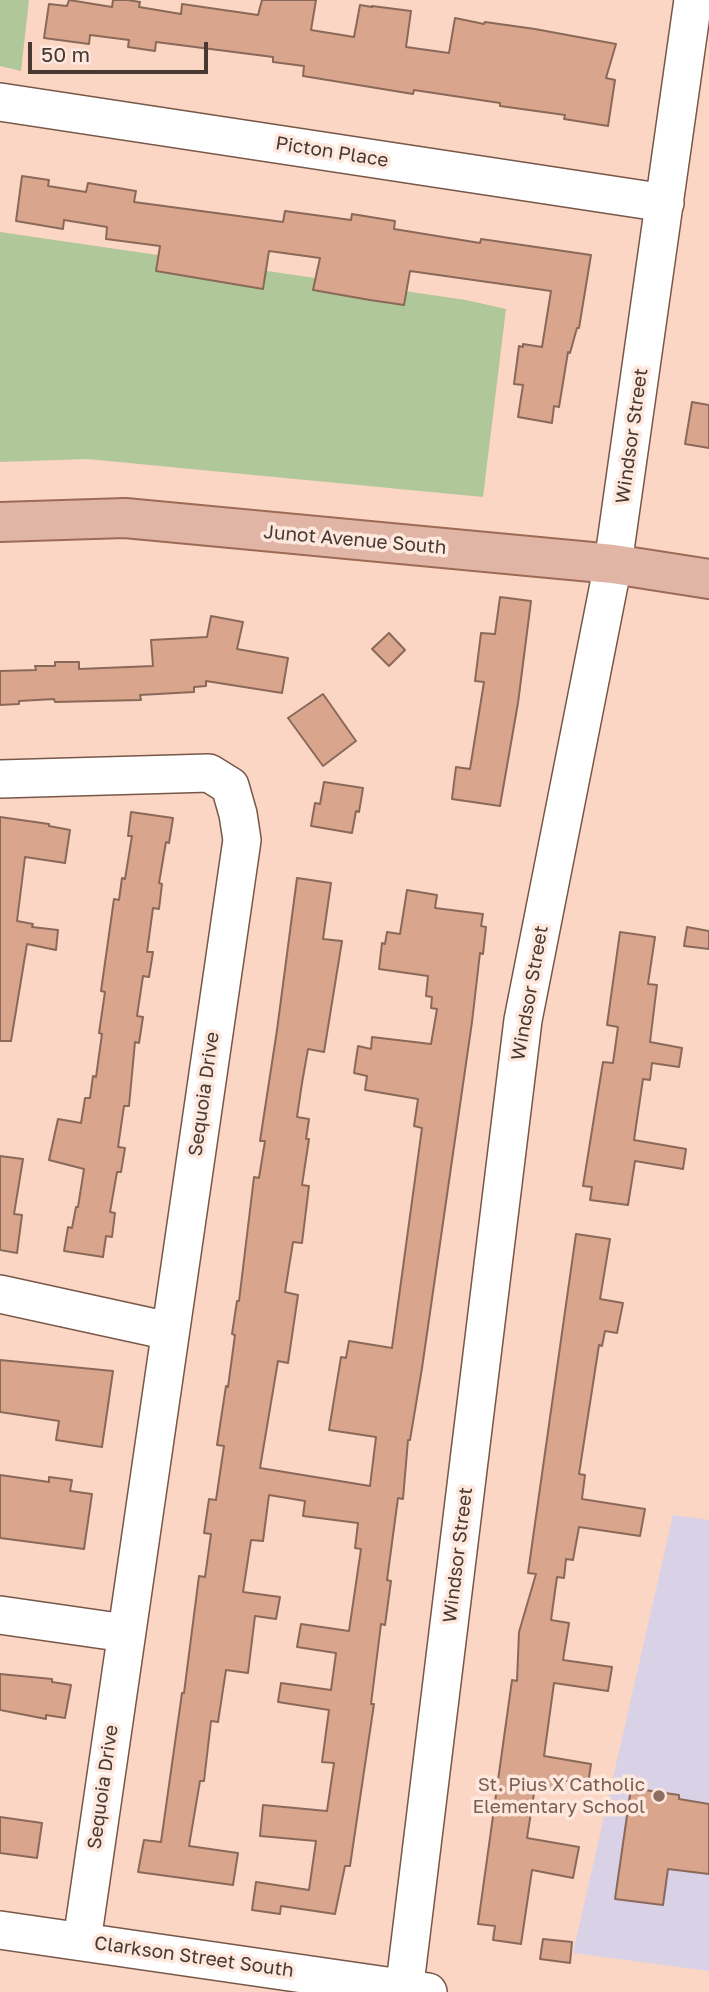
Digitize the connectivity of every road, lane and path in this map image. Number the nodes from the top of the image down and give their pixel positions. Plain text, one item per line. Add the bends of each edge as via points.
1 (693, 0) edge
2 (0, 102) edge
3 (665, 203) junction
4 (0, 522) edge
5 (613, 564) junction
6 (709, 579) edge
7 (0, 779) edge
8 (0, 1294) edge
9 (169, 1331) junction
10 (0, 1615) edge
11 (125, 1633) junction
12 (0, 1930) edge
13 (82, 1941) junction
14 (413, 1991) edge

1 - 3 street, Windsor Street
2 - 3 street, Picton Place
3 - 5 street, Windsor Street
4 - 5 main road, Junot Avenue South via 125,518
5 - 6 main road, Junot Avenue South
5 - 14 street, Windsor Street via 523,1020
7 - 9 street, Sequoia Drive via 209,773 230,786 242,840
8 - 9 street
9 - 11 street, Sequoia Drive
10 - 11 street
11 - 13 street, Sequoia Drive
12 - 13 street, Clarkson Street South
13 - 14 street, Clarkson Street South

